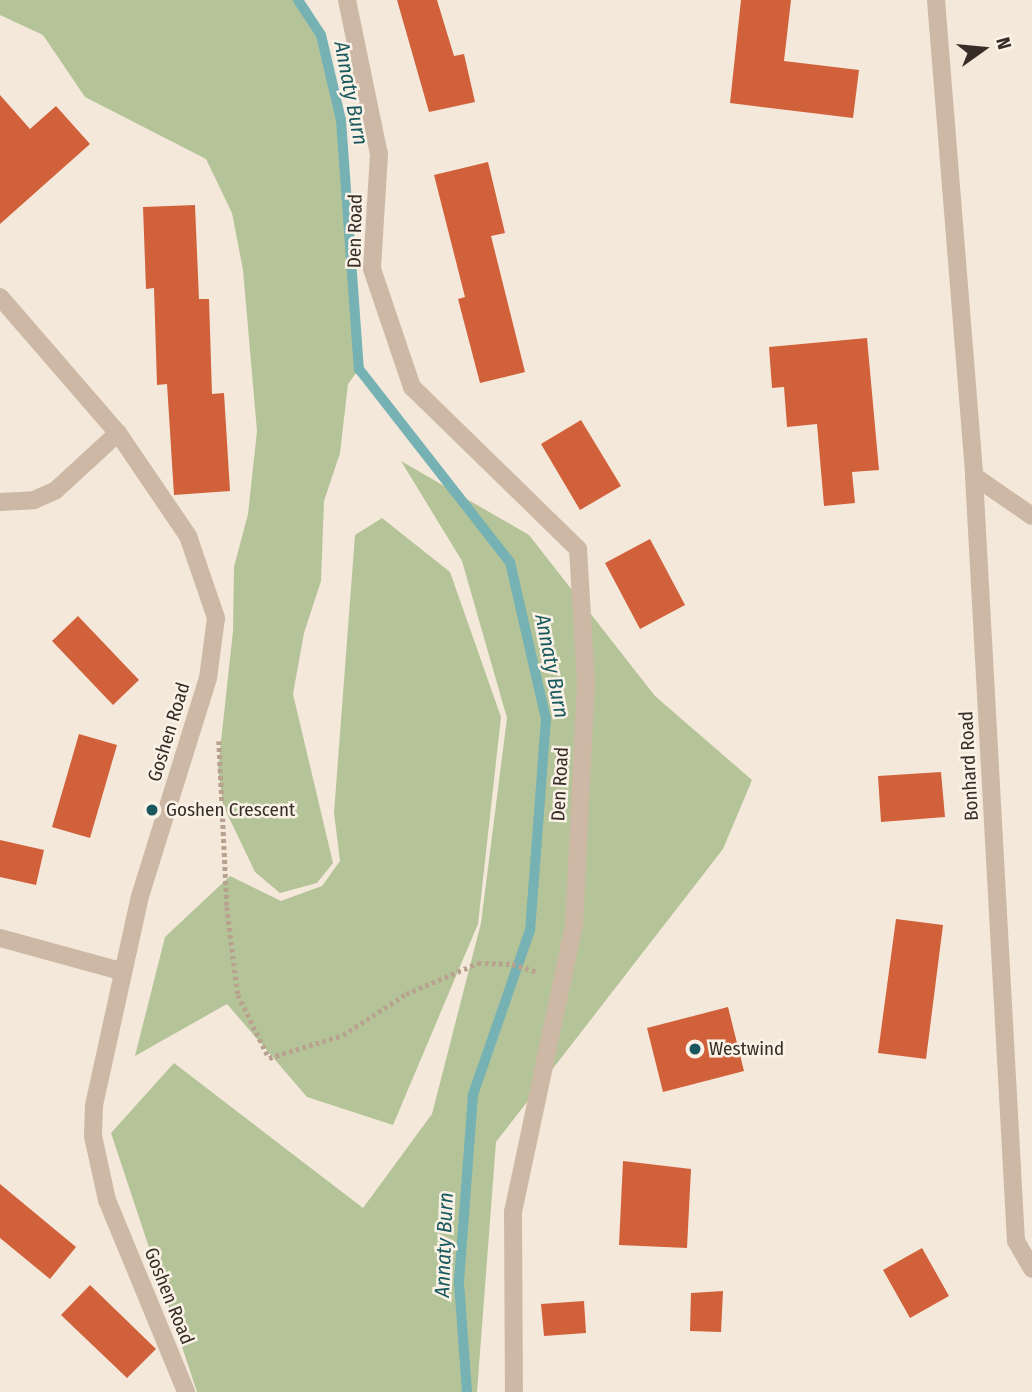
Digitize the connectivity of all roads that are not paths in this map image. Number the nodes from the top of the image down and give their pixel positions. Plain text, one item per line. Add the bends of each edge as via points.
1 (347, 0) edge
2 (936, 0) edge
3 (0, 298) edge
4 (118, 433) junction
5 (974, 476) junction
6 (0, 502) edge
7 (1032, 516) edge
8 (0, 938) edge
9 (121, 971) junction
10 (1032, 1269) edge
11 (186, 1392) edge
12 (514, 1392) edge

1 - 12 street, Den Road via 379,154 372,269 412,387 578,549 586,682 574,925 513,1212
2 - 5 street, Bonhard Road
3 - 4 street, Goshen Road
4 - 6 street via 55,490 34,500
4 - 9 street, Goshen Road via 188,536 216,618 208,678
5 - 7 street
5 - 10 street, Bonhard Road via 1016,1241
8 - 9 street
9 - 11 street, Goshen Road via 94,1106 93,1136 107,1200

